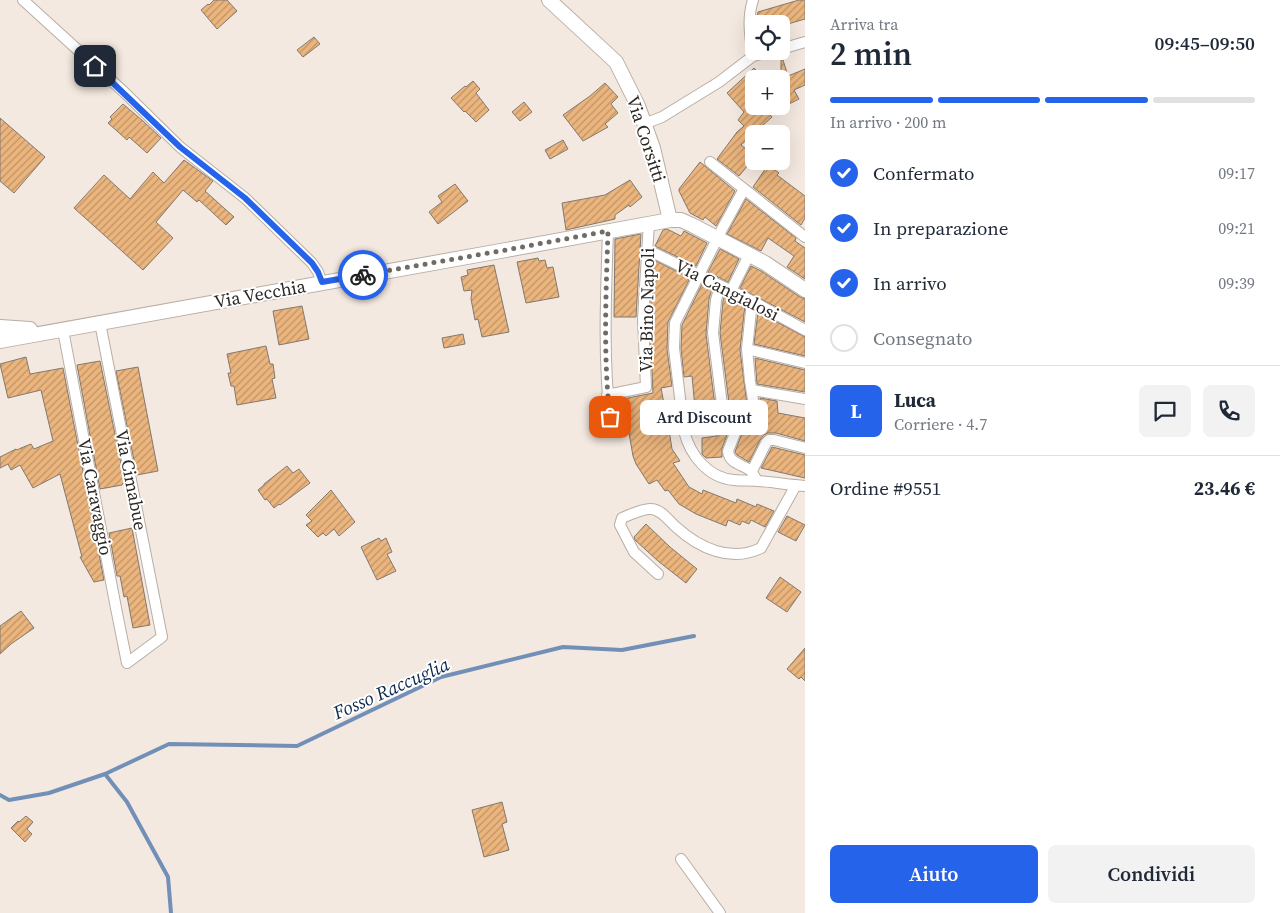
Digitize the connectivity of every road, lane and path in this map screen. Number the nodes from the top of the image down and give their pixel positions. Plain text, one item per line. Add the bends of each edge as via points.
1 (22, 0) edge
2 (549, 0) edge
3 (753, 0) edge
4 (750, 15) edge
5 (805, 42) edge
6 (790, 46) edge
7 (748, 60) edge
8 (644, 124) junction
9 (710, 162) dead end
10 (744, 189) junction
11 (670, 220) junction
12 (650, 223) junction
13 (608, 231) junction
14 (805, 237) edge
15 (718, 238) junction
16 (648, 250) junction
17 (749, 255) junction
18 (698, 275) junction
19 (322, 282) junction
20 (720, 286) junction
21 (805, 290) edge
22 (731, 291) junction
23 (752, 301) junction
24 (100, 323) junction
25 (0, 327) edge
26 (63, 330) junction
27 (805, 330) edge
28 (0, 340) edge
29 (747, 349) junction
30 (805, 363) edge
31 (752, 390) junction
32 (607, 395) junction
33 (805, 399) edge
34 (610, 417) dead end
35 (741, 418) junction
36 (805, 448) edge
37 (755, 476) junction
38 (800, 486) edge
39 (658, 574) dead end
40 (128, 663) joint
41 (681, 859) dead end
42 (720, 913) edge

1 - 19 street via 180,147 245,198 312,263
2 - 8 street, Via Corsitti via 616,62
3 - 4 street
5 - 6 street
7 - 8 street via 719,82 662,117
8 - 11 street, Via Corsitti
9 - 10 street
10 - 14 street
10 - 15 street
11 - 12 street, Via Vecchia
11 - 15 street via 687,222
12 - 13 street, Via Vecchia
12 - 16 street, Via Bino Napoli
13 - 19 street, Via Vecchia
13 - 32 street via 605,311
15 - 17 street
15 - 18 street
16 - 18 street, Via Cangialosi
16 - 32 street, Via Bino Napoli via 644,319 646,387
17 - 21 street
17 - 22 street
18 - 20 street, Via Cangialosi
18 - 37 street via 675,323 674,348 686,441 702,465 717,475 733,480
19 - 24 street, Via Vecchia
20 - 22 street, Via Cangialosi
20 - 35 street via 713,333 722,405 730,417
22 - 23 street, Via Cangialosi
23 - 27 street, Via Cangialosi
23 - 29 street
24 - 26 street, Via Vecchia
24 - 40 street, Via Cimabue via 162,637
25 - 26 street
26 - 28 street, Via Vecchia
26 - 40 street, Via Caravaggio
29 - 30 street
29 - 31 street
31 - 33 street
31 - 35 street via 754,406 747,417
32 - 34 street
35 - 37 street via 728,455
36 - 37 street via 769,440
37 - 38 street
38 - 39 street via 761,548 740,555 700,545 658,510 649,508 622,518 620,525 634,552
41 - 42 street

